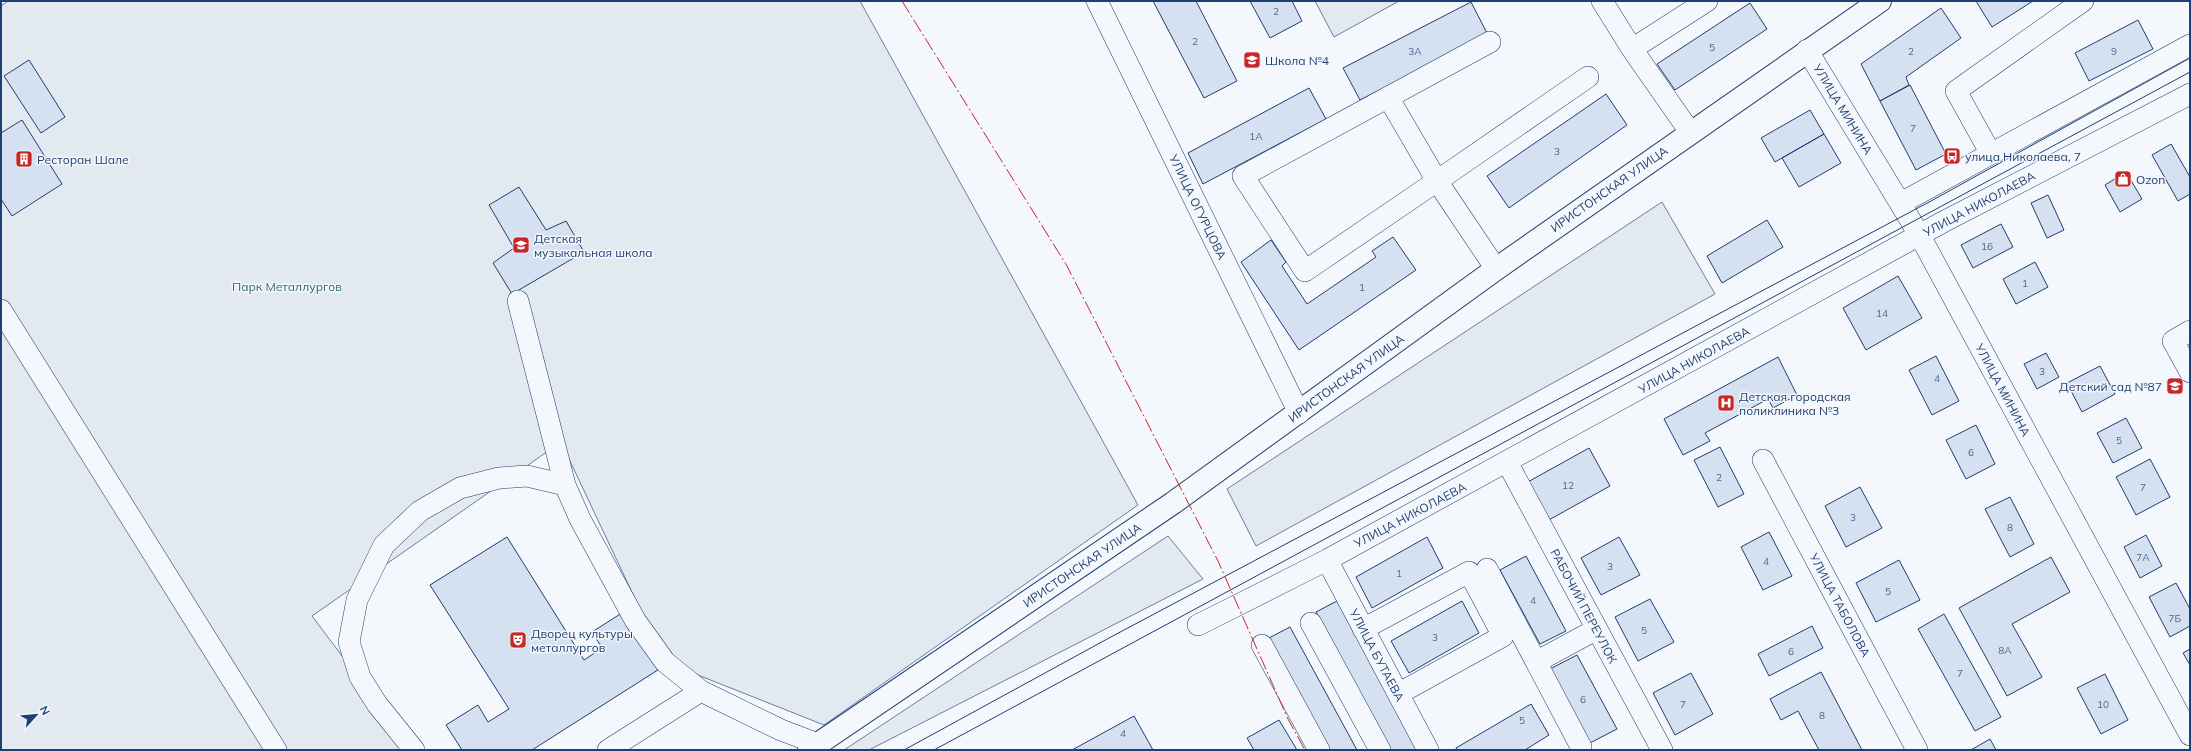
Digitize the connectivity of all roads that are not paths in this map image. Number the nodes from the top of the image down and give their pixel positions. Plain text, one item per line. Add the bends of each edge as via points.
1 (1097, 1) edge
2 (1602, 1) edge
3 (1707, 1) edge
4 (1880, 1) edge
5 (2083, 1) edge
6 (1490, 42) dead end
7 (2190, 45) edge
8 (1632, 49) junction
9 (1807, 50) junction
10 (1588, 77) dead end
11 (2190, 94) edge
12 (1388, 97) junction
13 (1690, 132) junction
14 (1990, 154) junction
15 (1437, 181) junction
16 (1901, 203) junction
17 (1920, 236) junction
18 (1496, 269) junction
19 (518, 302) dead end
20 (1, 310) edge
21 (2190, 331) edge
22 (2190, 372) edge
23 (1299, 413) junction
24 (1763, 460) dead end
25 (1507, 462) junction
26 (565, 484) junction
27 (1327, 560) junction
28 (1487, 569) dead end
29 (1311, 623) dead end
30 (1198, 625) dead end
31 (1363, 629) junction
32 (1597, 629) junction
33 (1262, 645) dead end
34 (1536, 662) junction
35 (701, 690) junction
36 (1398, 694) junction
37 (2190, 735) edge
38 (813, 747) edge
39 (1581, 747) dead end
40 (276, 750) edge
41 (414, 750) edge
42 (608, 750) edge
43 (1319, 750) edge
44 (1380, 750) edge
45 (1428, 750) edge
46 (1662, 750) edge
47 (1917, 750) edge

1 - 23 street, УЛИЦА ОГУРЦОВА
2 - 8 street
3 - 8 street
4 - 9 main road, ИРИСТОНСКАЯ УЛИЦА
5 - 14 street via 1956,91
6 - 12 street
7 - 14 street
8 - 13 street
9 - 13 main road, ИРИСТОНСКАЯ УЛИЦА
9 - 16 street, УЛИЦА МИНИНА
10 - 15 street
11 - 17 street, УЛИЦА НИКОЛАЕВА
12 - 15 street
12 - 15 street via 1243,176 1305,270
13 - 18 main road, ИРИСТОНСКАЯ УЛИЦА
14 - 16 street
15 - 18 street
16 - 17 street, УЛИЦА МИНИНА
17 - 25 street, УЛИЦА НИКОЛАЕВА
17 - 37 street, УЛИЦА МИНИНА
18 - 23 main road, ИРИСТОНСКАЯ УЛИЦА
19 - 26 street
20 - 40 street
21 - 22 street via 2173,341
23 - 38 main road, ИРИСТОНСКАЯ УЛИЦА via 1173,503
24 - 47 street, УЛИЦА ТАБОЛОВА
25 - 27 street, УЛИЦА НИКОЛАЕВА
25 - 32 street, РАБОЧИЙ ПЕРЕУЛОК
26 - 35 street via 580,519 636,620 665,662
26 - 41 street via 527,476 499,478 460,488 420,511 384,545 356,600 349,642 360,677 377,704
27 - 30 street, УЛИЦА НИКОЛАЕВА
27 - 31 street, УЛИЦА БУТАЕВА
28 - 34 street
29 - 44 street
31 - 36 street, УЛИЦА БУТАЕВА
31 - 36 street via 1469,572 1473,578 1503,636
32 - 34 street
32 - 46 street, РАБОЧИЙ ПЕРЕУЛОК
33 - 43 street
34 - 39 street
35 - 38 street
35 - 42 street
36 - 45 street, УЛИЦА БУТАЕВА

